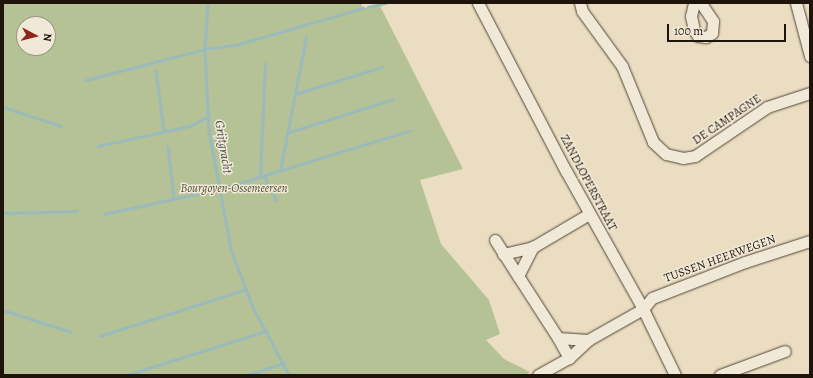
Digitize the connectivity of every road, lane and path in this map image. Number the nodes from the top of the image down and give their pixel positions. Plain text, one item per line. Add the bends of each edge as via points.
1 (478, 3) edge
2 (580, 3) edge
3 (694, 3) edge
4 (701, 3) edge
5 (796, 3) edge
6 (810, 56) edge
7 (810, 93) edge
8 (589, 214) junction
9 (495, 240) dead end
10 (810, 241) edge
11 (533, 247) junction
12 (503, 254) junction
13 (518, 276) junction
14 (643, 309) junction
15 (558, 338) junction
16 (588, 340) junction
17 (785, 351) dead end
18 (569, 358) junction
19 (538, 375) edge
20 (675, 375) edge
21 (720, 375) edge

1 - 8 street, ZANDLOPERSTRAAT
2 - 7 street, DE CAMPAGNE via 582,11 622,66 653,142 666,154 683,158 695,156 767,107
3 - 4 street via 691,16 694,30 698,36 706,37 712,33 713,21
5 - 6 street
8 - 11 street
8 - 14 street, ZANDLOPERSTRAAT
9 - 12 street
10 - 14 street, TUSSEN HEERWEGEN via 744,262 652,298
11 - 12 street
11 - 13 street
12 - 13 street
13 - 15 street
14 - 16 street, TUSSEN HEERWEGEN
14 - 20 street, ZANDLOPERSTRAAT
15 - 16 street
15 - 18 street
16 - 18 street, TUSSEN HEERWEGEN
17 - 21 street
18 - 19 street, TUSSEN HEERWEGEN

